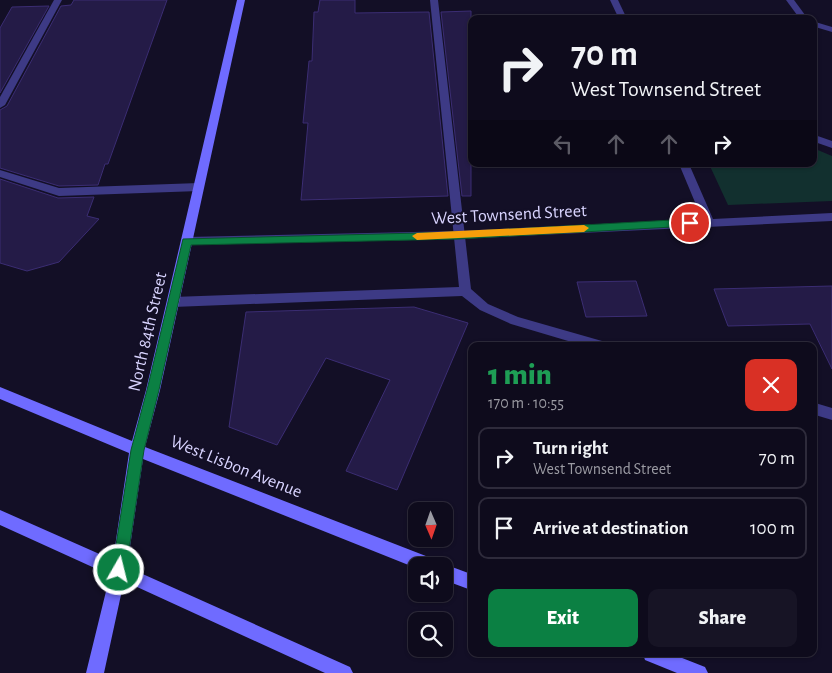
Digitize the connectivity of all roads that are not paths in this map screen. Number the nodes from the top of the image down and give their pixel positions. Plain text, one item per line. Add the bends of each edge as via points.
1 (58, 0) edge
2 (241, 0) edge
3 (434, 0) edge
4 (614, 0) edge
5 (790, 0) edge
6 (621, 15) edge
7 (801, 15) edge
8 (817, 25) edge
9 (832, 30) edge
10 (0, 105) edge
11 (817, 139) edge
12 (832, 145) edge
13 (685, 167) edge
14 (0, 173) edge
15 (199, 187) junction
16 (832, 217) edge
17 (709, 222) junction
18 (458, 235) junction
19 (187, 241) junction
20 (465, 291) junction
21 (173, 302) junction
22 (588, 342) edge
23 (0, 393) edge
24 (817, 410) edge
25 (832, 414) edge
26 (137, 450) junction
27 (0, 517) edge
28 (408, 557) edge
29 (119, 570) junction
30 (453, 575) edge
31 (468, 581) edge
32 (659, 657) edge
33 (95, 673) edge
34 (344, 673) edge
35 (699, 673) edge

1 - 10 street
2 - 15 street, North 84th Street
3 - 18 street
4 - 6 street
5 - 7 street
8 - 9 street
11 - 12 street
13 - 17 street
14 - 15 street via 58,192
15 - 19 street, North 84th Street
16 - 17 street, West Townsend Street
17 - 18 street, West Townsend Street
18 - 19 street, West Townsend Street
18 - 20 street
19 - 21 street, North 84th Street
20 - 21 street
20 - 22 street via 484,307 515,321
21 - 26 street, North 84th Street
23 - 26 street, West Lisbon Avenue
24 - 25 street
26 - 28 street, West Lisbon Avenue
26 - 29 street, North 84th Street
27 - 29 street
29 - 33 street, North 84th Street
29 - 34 street
30 - 31 street
32 - 35 street

